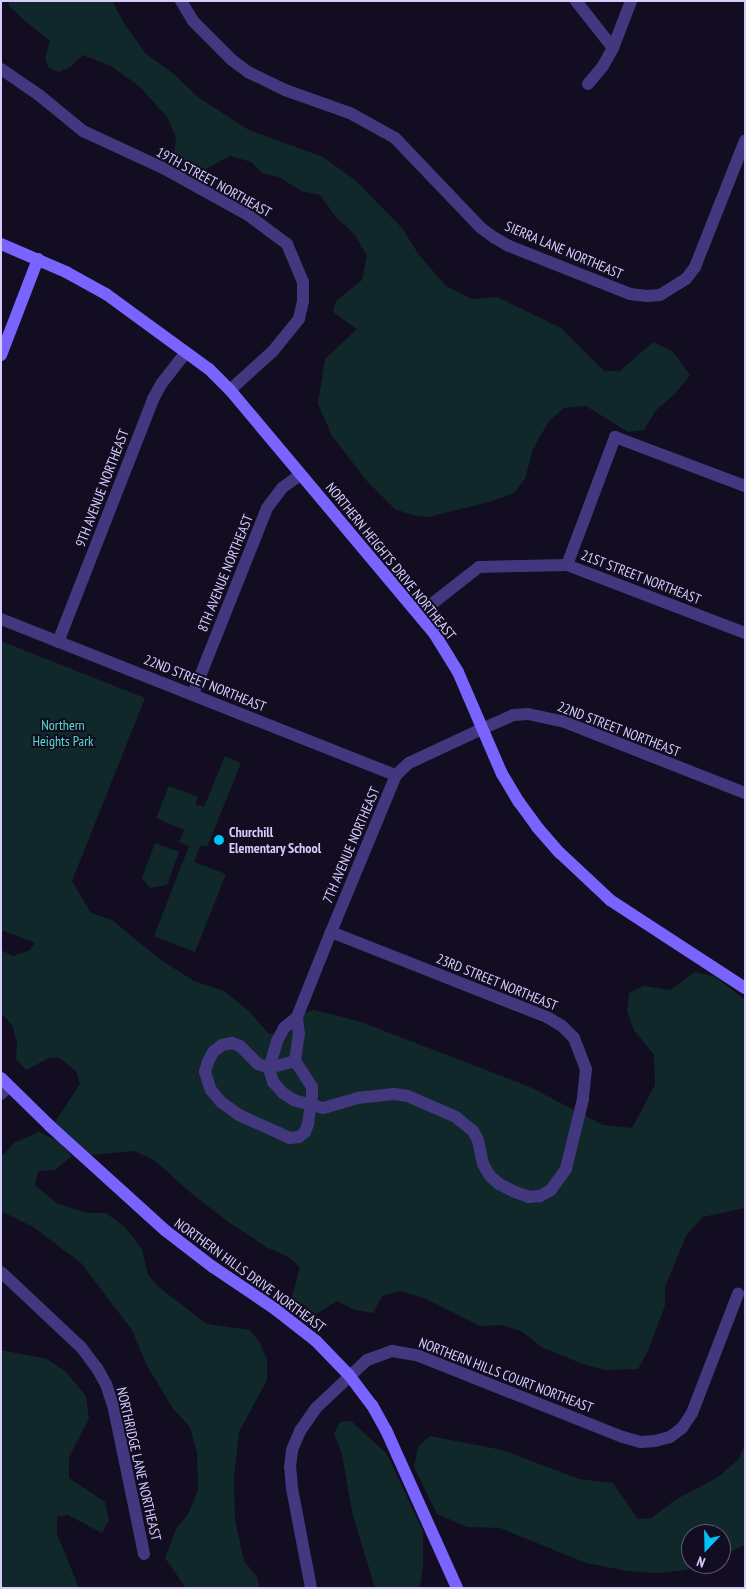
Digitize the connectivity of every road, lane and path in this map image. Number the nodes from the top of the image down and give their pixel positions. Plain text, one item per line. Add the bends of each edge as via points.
1 (181, 1) edge
2 (576, 1) edge
3 (632, 1) edge
4 (613, 48) junction
5 (1, 69) edge
6 (588, 84) dead end
7 (745, 141) edge
8 (1, 244) edge
9 (38, 259) junction
10 (186, 352) junction
11 (1, 355) edge
12 (230, 390) junction
13 (300, 475) junction
14 (745, 486) edge
15 (567, 564) junction
16 (418, 614) junction
17 (1, 620) edge
18 (745, 633) edge
19 (58, 642) junction
20 (193, 694) junction
21 (482, 729) junction
22 (396, 775) junction
23 (745, 793) edge
24 (331, 932) junction
25 (745, 988) edge
26 (297, 1017) junction
27 (295, 1061) junction
28 (269, 1068) junction
29 (4, 1086) edge
30 (310, 1106) junction
31 (1, 1272) edge
32 (738, 1294) dead end
33 (349, 1375) junction
34 (144, 1554) dead end
35 (310, 1588) edge
36 (457, 1588) edge

1 - 7 street, SIERRA LANE NORTHEAST via 193,21 248,72 285,90 350,113 395,138 495,238 630,294 660,295 686,280 695,267
2 - 4 street
3 - 4 street
4 - 6 street
5 - 12 street, 19TH STREET NORTHEAST via 83,131 165,169 248,216 287,244 303,282 303,301 298,319 273,351
8 - 9 street, NORTHERN HEIGHTS DRIVE NORTHEAST
9 - 10 street, NORTHERN HEIGHTS DRIVE NORTHEAST via 106,294
9 - 11 street
10 - 12 street, NORTHERN HEIGHTS DRIVE NORTHEAST
10 - 19 street, 9TH AVENUE NORTHEAST via 153,399
12 - 13 street, NORTHERN HEIGHTS DRIVE NORTHEAST
13 - 16 street, NORTHERN HEIGHTS DRIVE NORTHEAST
13 - 20 street, 8TH AVENUE NORTHEAST via 282,488 267,508
14 - 15 street via 615,437
15 - 16 street, 21ST STREET NORTHEAST via 479,567
15 - 18 street, 21ST STREET NORTHEAST
16 - 21 street, NORTHERN HEIGHTS DRIVE NORTHEAST via 449,656
17 - 19 street, 22ND STREET NORTHEAST
19 - 20 street, 22ND STREET NORTHEAST
20 - 22 street, 22ND STREET NORTHEAST
21 - 22 street, 7TH AVENUE NORTHEAST via 409,763
21 - 23 street, 22ND STREET NORTHEAST via 528,714 562,721
21 - 25 street, NORTHERN HEIGHTS DRIVE NORTHEAST via 518,802 580,873 643,924
22 - 24 street, 7TH AVENUE NORTHEAST
24 - 26 street, 7TH AVENUE NORTHEAST
24 - 30 street, 23RD STREET NORTHEAST via 547,1017 574,1038 586,1069 586,1085 566,1170 551,1190 529,1197 499,1184 490,1176 482,1164 478,1140 466,1123 408,1096 382,1094 323,1108
26 - 27 street via 299,1034
26 - 28 street via 284,1028
27 - 28 street
27 - 30 street via 312,1087
28 - 30 street via 273,1082 283,1093
28 - 30 street via 258,1064 240,1046 232,1043 222,1045 214,1052 205,1072 211,1090 221,1102 258,1126 290,1138 305,1132
29 - 33 street, NORTHERN HILLS DRIVE NORTHEAST via 166,1232 282,1314 316,1341
31 - 34 street, NORTHRIDGE LANE NORTHEAST via 81,1347 106,1384 114,1408
32 - 33 street, NORTHERN HILLS COURT NORTHEAST via 692,1413 682,1428 670,1437 655,1441 623,1438 405,1352 380,1354
33 - 35 street, NORTHERN HILLS COURT NORTHEAST via 316,1408 292,1450 292,1488
33 - 36 street, NORTHERN HILLS DRIVE NORTHEAST via 386,1430

